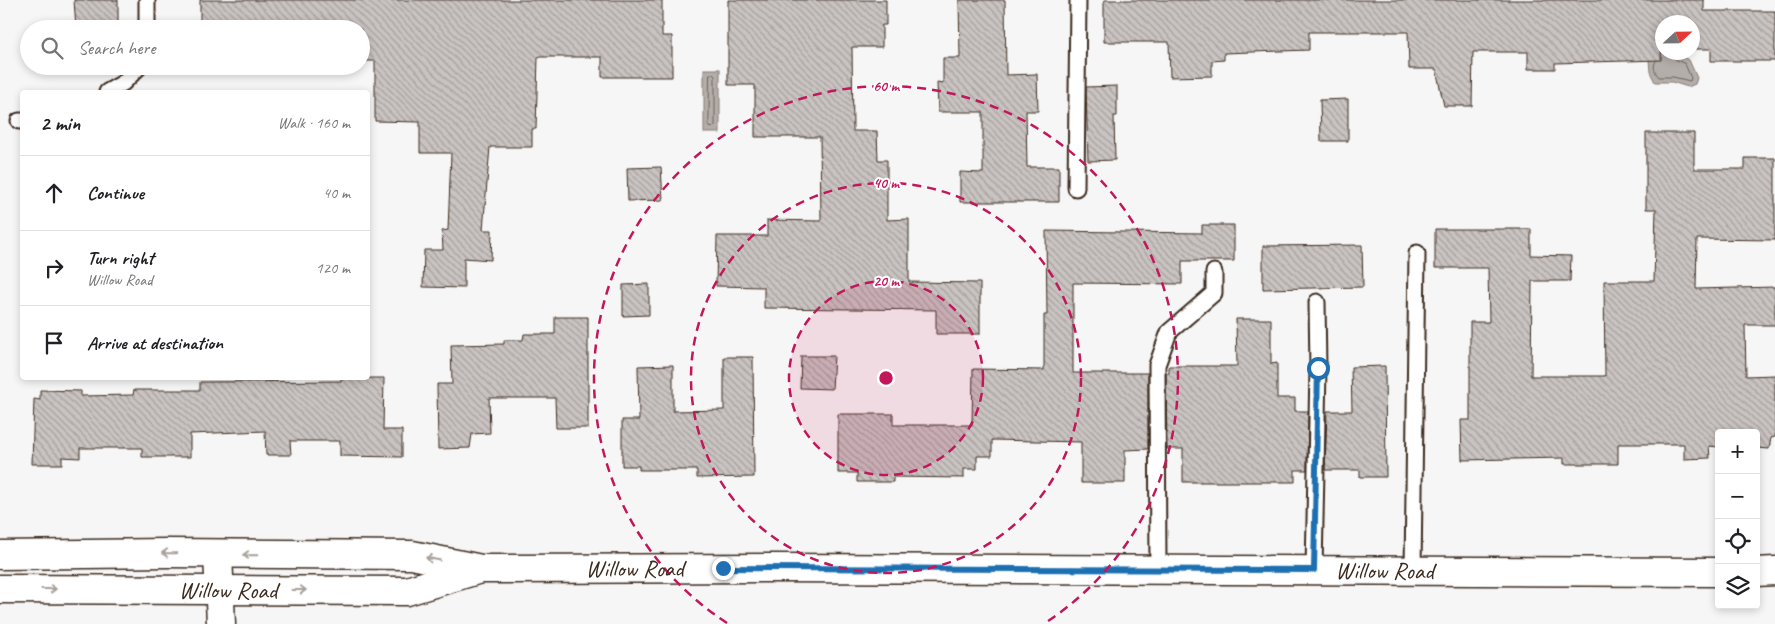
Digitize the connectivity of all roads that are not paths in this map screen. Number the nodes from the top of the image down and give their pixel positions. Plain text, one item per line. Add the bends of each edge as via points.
1 (147, 0) edge
2 (1078, 0) edge
3 (147, 20) edge
4 (131, 75) edge
5 (111, 90) edge
6 (1076, 188) dead end
7 (1417, 253) dead end
8 (1214, 272) dead end
9 (1317, 302) dead end
10 (218, 554) junction
11 (0, 555) edge
12 (481, 569) junction
13 (1158, 570) junction
14 (1314, 570) junction
15 (1413, 571) junction
16 (1775, 571) edge
17 (1715, 572) edge
18 (1760, 572) edge
19 (0, 589) edge
20 (220, 589) junction
21 (221, 624) edge

1 - 3 lane
2 - 6 lane
4 - 5 lane
7 - 15 lane
8 - 13 lane via 1214,293 1169,332 1157,365
9 - 14 lane
10 -> 11 main road, Willow Road
12 -> 10 main road, Willow Road via 412,555
10 - 20 main road
12 - 13 main road, Willow Road
20 -> 12 main road, Willow Road via 407,591
13 - 14 main road, Willow Road
14 - 15 main road, Willow Road
15 - 17 main road, Willow Road
16 - 18 main road
19 -> 20 main road, Willow Road
20 - 21 main road

